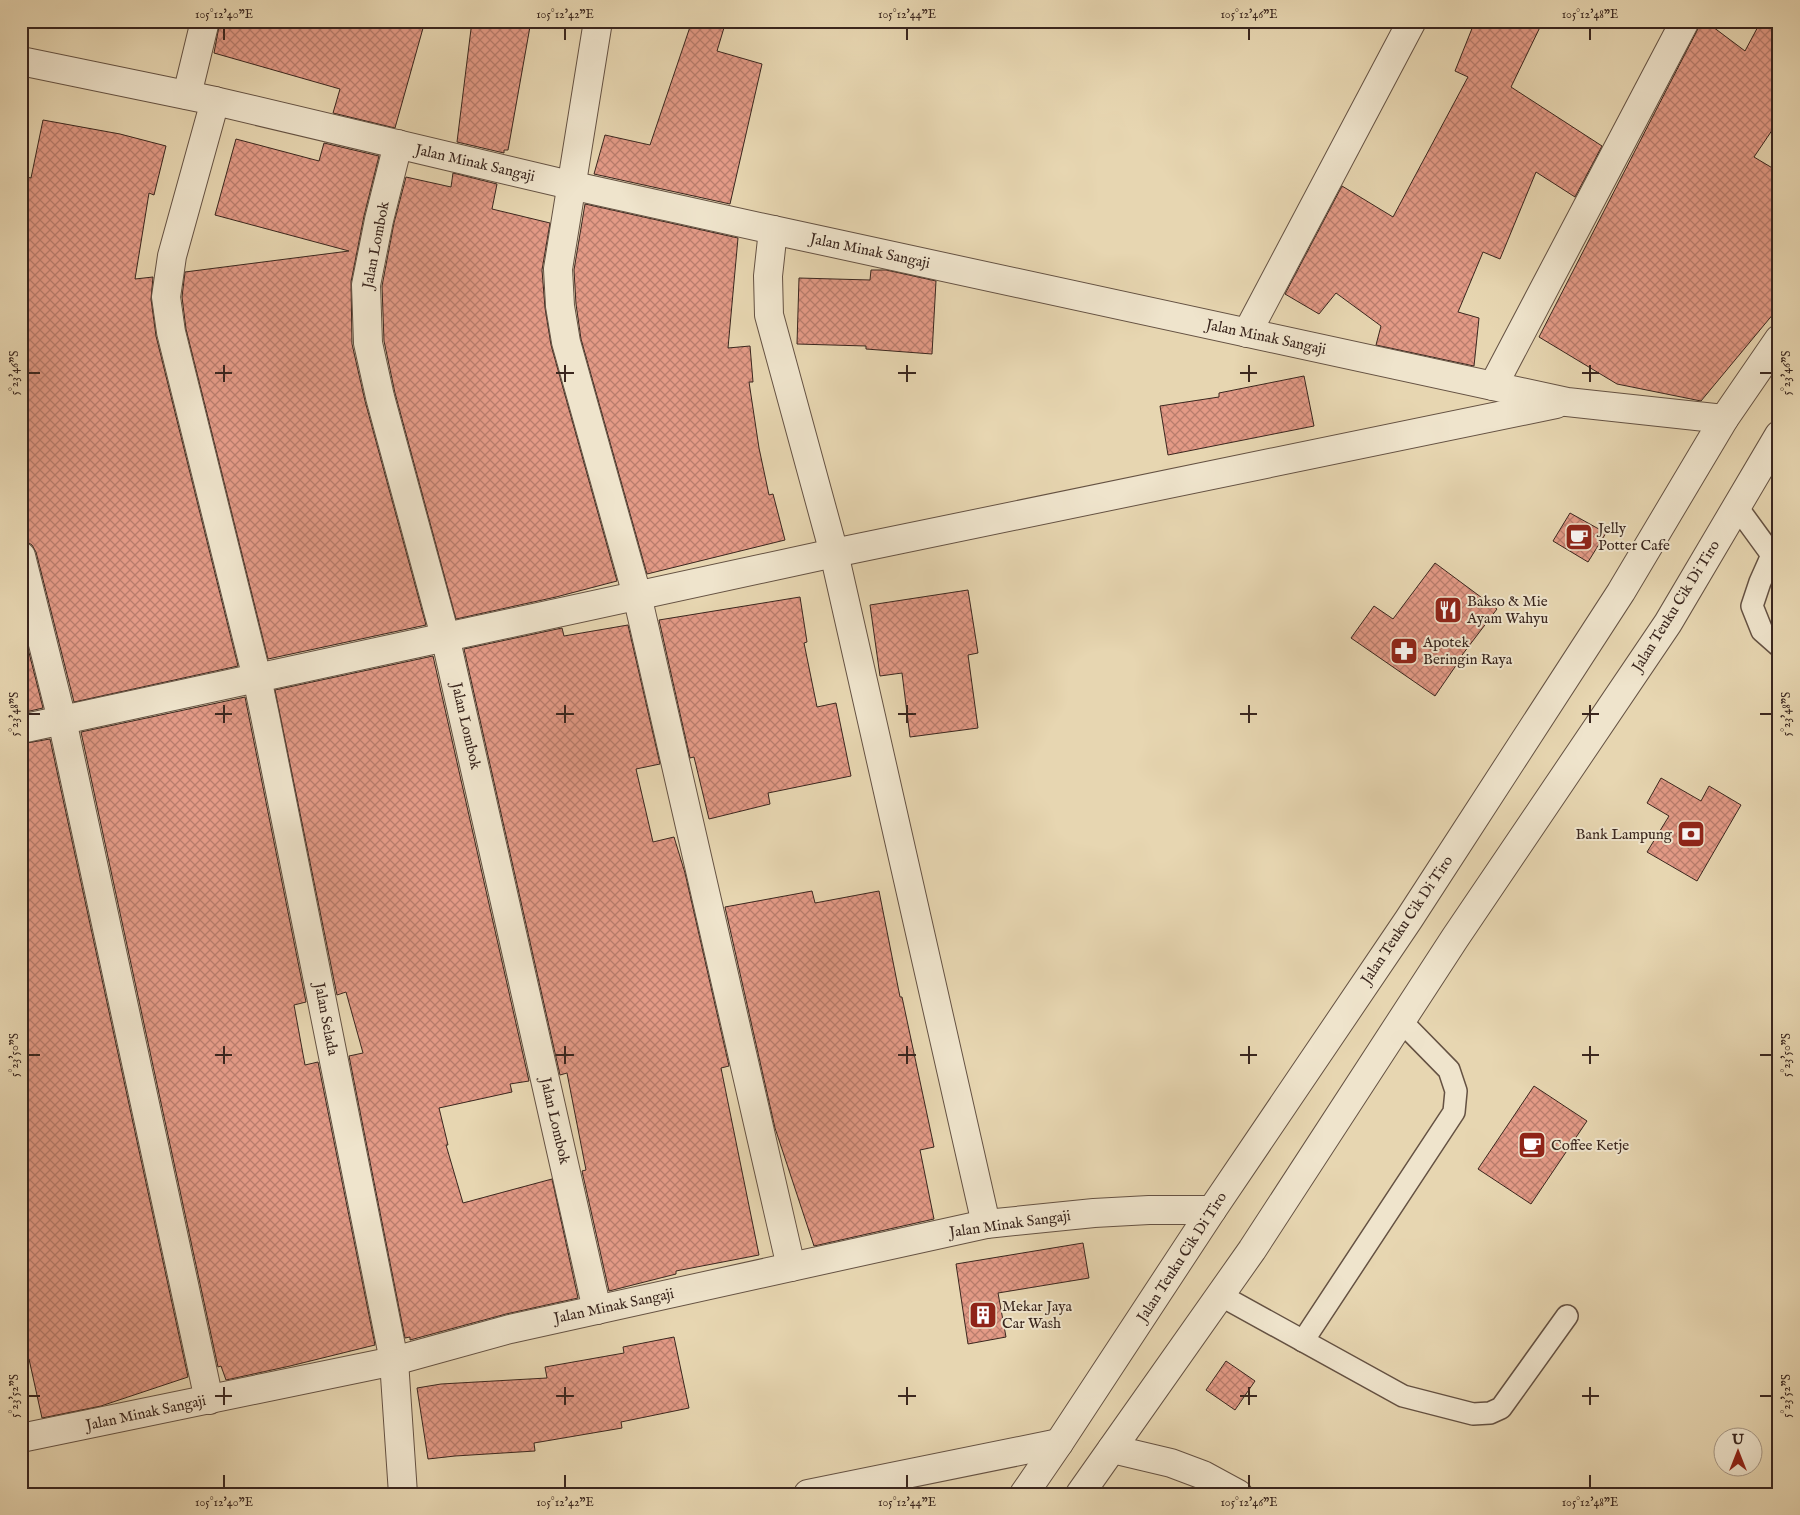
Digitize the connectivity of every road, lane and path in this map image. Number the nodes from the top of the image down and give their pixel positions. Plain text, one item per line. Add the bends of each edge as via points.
1 (205, 21) edge
2 (598, 21) edge
3 (1412, 21) edge
4 (1685, 21) edge
5 (22, 64) edge
6 (187, 95) junction
7 (215, 101) junction
8 (398, 144) junction
9 (570, 185) junction
10 (773, 230) junction
11 (1247, 333) junction
12 (1779, 339) edge
13 (1493, 386) junction
14 (1567, 402) junction
15 (1724, 419) junction
16 (1778, 437) edge
17 (1736, 507) junction
18 (1775, 552) edge
19 (834, 553) junction
20 (21, 556) edge
21 (637, 595) junction
22 (446, 636) junction
23 (1779, 646) edge
24 (257, 678) junction
25 (62, 720) junction
26 (21, 729) edge
27 (1401, 1021) junction
28 (1212, 1210) junction
29 (986, 1224) junction
30 (790, 1267) junction
31 (1220, 1295) junction
32 (597, 1310) junction
33 (1567, 1316) dead end
34 (1303, 1341) junction
35 (394, 1361) junction
36 (209, 1400) junction
37 (21, 1438) edge
38 (1059, 1443) junction
39 (1112, 1449) junction
40 (403, 1494) edge
41 (808, 1494) edge
42 (1024, 1494) edge
43 (1080, 1494) edge
44 (1238, 1494) edge

1 - 6 street
2 - 9 street
3 - 11 street
4 - 13 street
5 - 6 street, Jalan Minak Sangaji
6 - 7 street, Jalan Minak Sangaji
7 - 8 street, Jalan Minak Sangaji
7 - 24 street, Jalan Selada via 172,256 166,297 170,332
8 - 9 street, Jalan Minak Sangaji
8 - 22 street, Jalan Lombok via 366,286 368,342
9 - 10 street, Jalan Minak Sangaji
9 - 21 street via 558,269 560,306 566,342
10 - 11 street, Jalan Minak Sangaji
10 - 19 street via 768,276 769,315
11 - 13 street, Jalan Minak Sangaji
12 - 15 street, Jalan Teuku Cik Di Tiro
13 - 14 street, Jalan Minak Sangaji
14 - 15 street, Jalan Minak Sangaji
14 - 19 street
15 - 28 street, Jalan Teuku Cik Di Tiro via 1622,592
16 - 17 street, Jalan Teuku Cik Di Tiro
17 - 18 lane
17 - 27 street, Jalan Teuku Cik Di Tiro via 1668,623
18 - 23 lane via 1752,606 1762,631
19 - 21 street
19 - 29 street
20 - 25 street
21 - 22 street
21 - 30 street
22 - 24 street
22 - 32 street, Jalan Lombok
24 - 25 street
24 - 35 street, Jalan Selada
25 - 26 street
25 - 36 street
27 - 31 street, Jalan Teuku Cik Di Tiro
27 - 34 lane via 1449,1070 1456,1091 1454,1112
28 - 29 street, Jalan Minak Sangaji via 1094,1213
28 - 38 street, Jalan Teuku Cik Di Tiro
29 - 30 street, Jalan Minak Sangaji
30 - 32 street, Jalan Minak Sangaji
31 - 34 lane
31 - 39 street, Jalan Teuku Cik Di Tiro
32 - 35 street, Jalan Minak Sangaji via 510,1329
33 - 34 lane via 1501,1408 1490,1413 1473,1414 1402,1396
35 - 36 street, Jalan Minak Sangaji
35 - 40 street, Jalan Selada
36 - 37 street, Jalan Minak Sangaji
38 - 41 street
38 - 42 street, Jalan Teuku Cik Di Tiro
39 - 43 street, Jalan Teuku Cik Di Tiro
39 - 44 street via 1171,1462

